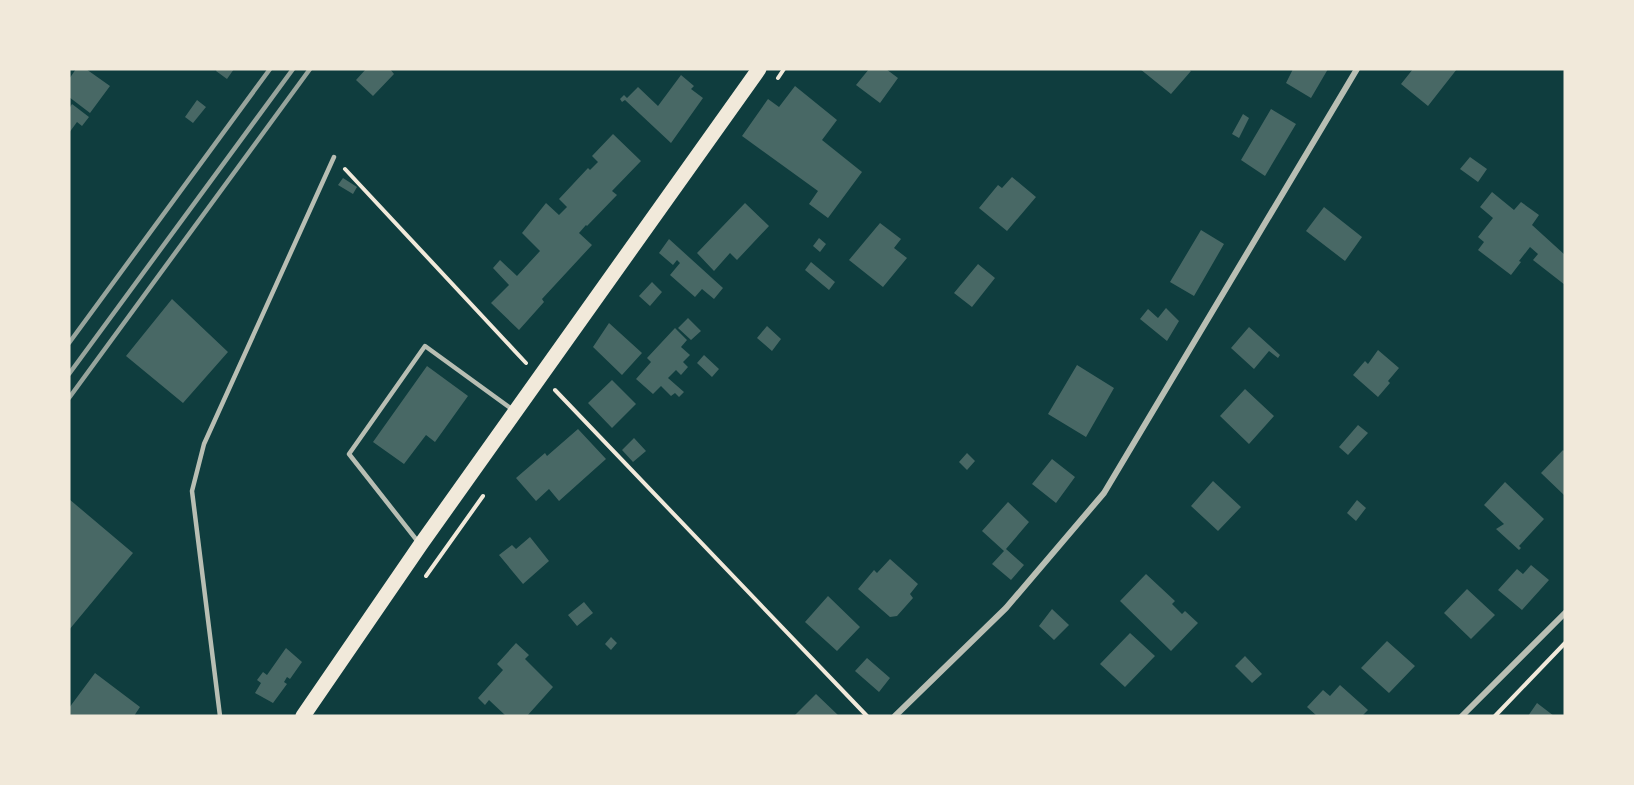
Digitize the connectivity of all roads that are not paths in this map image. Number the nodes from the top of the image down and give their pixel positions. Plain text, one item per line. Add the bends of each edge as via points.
1 (759, 69) edge
2 (1357, 69) edge
3 (334, 157) road end
4 (515, 411) junction
5 (421, 544) junction
6 (1565, 613) edge
7 (220, 716) edge
8 (303, 716) edge
9 (895, 716) edge
10 (1462, 716) edge

1 - 4 main road
2 - 9 street via 1104,493 1006,608
3 - 7 lane via 204,444 192,491
4 - 5 main road
4 - 5 lane via 425,346 355,444 349,453
5 - 8 main road
6 - 10 street

